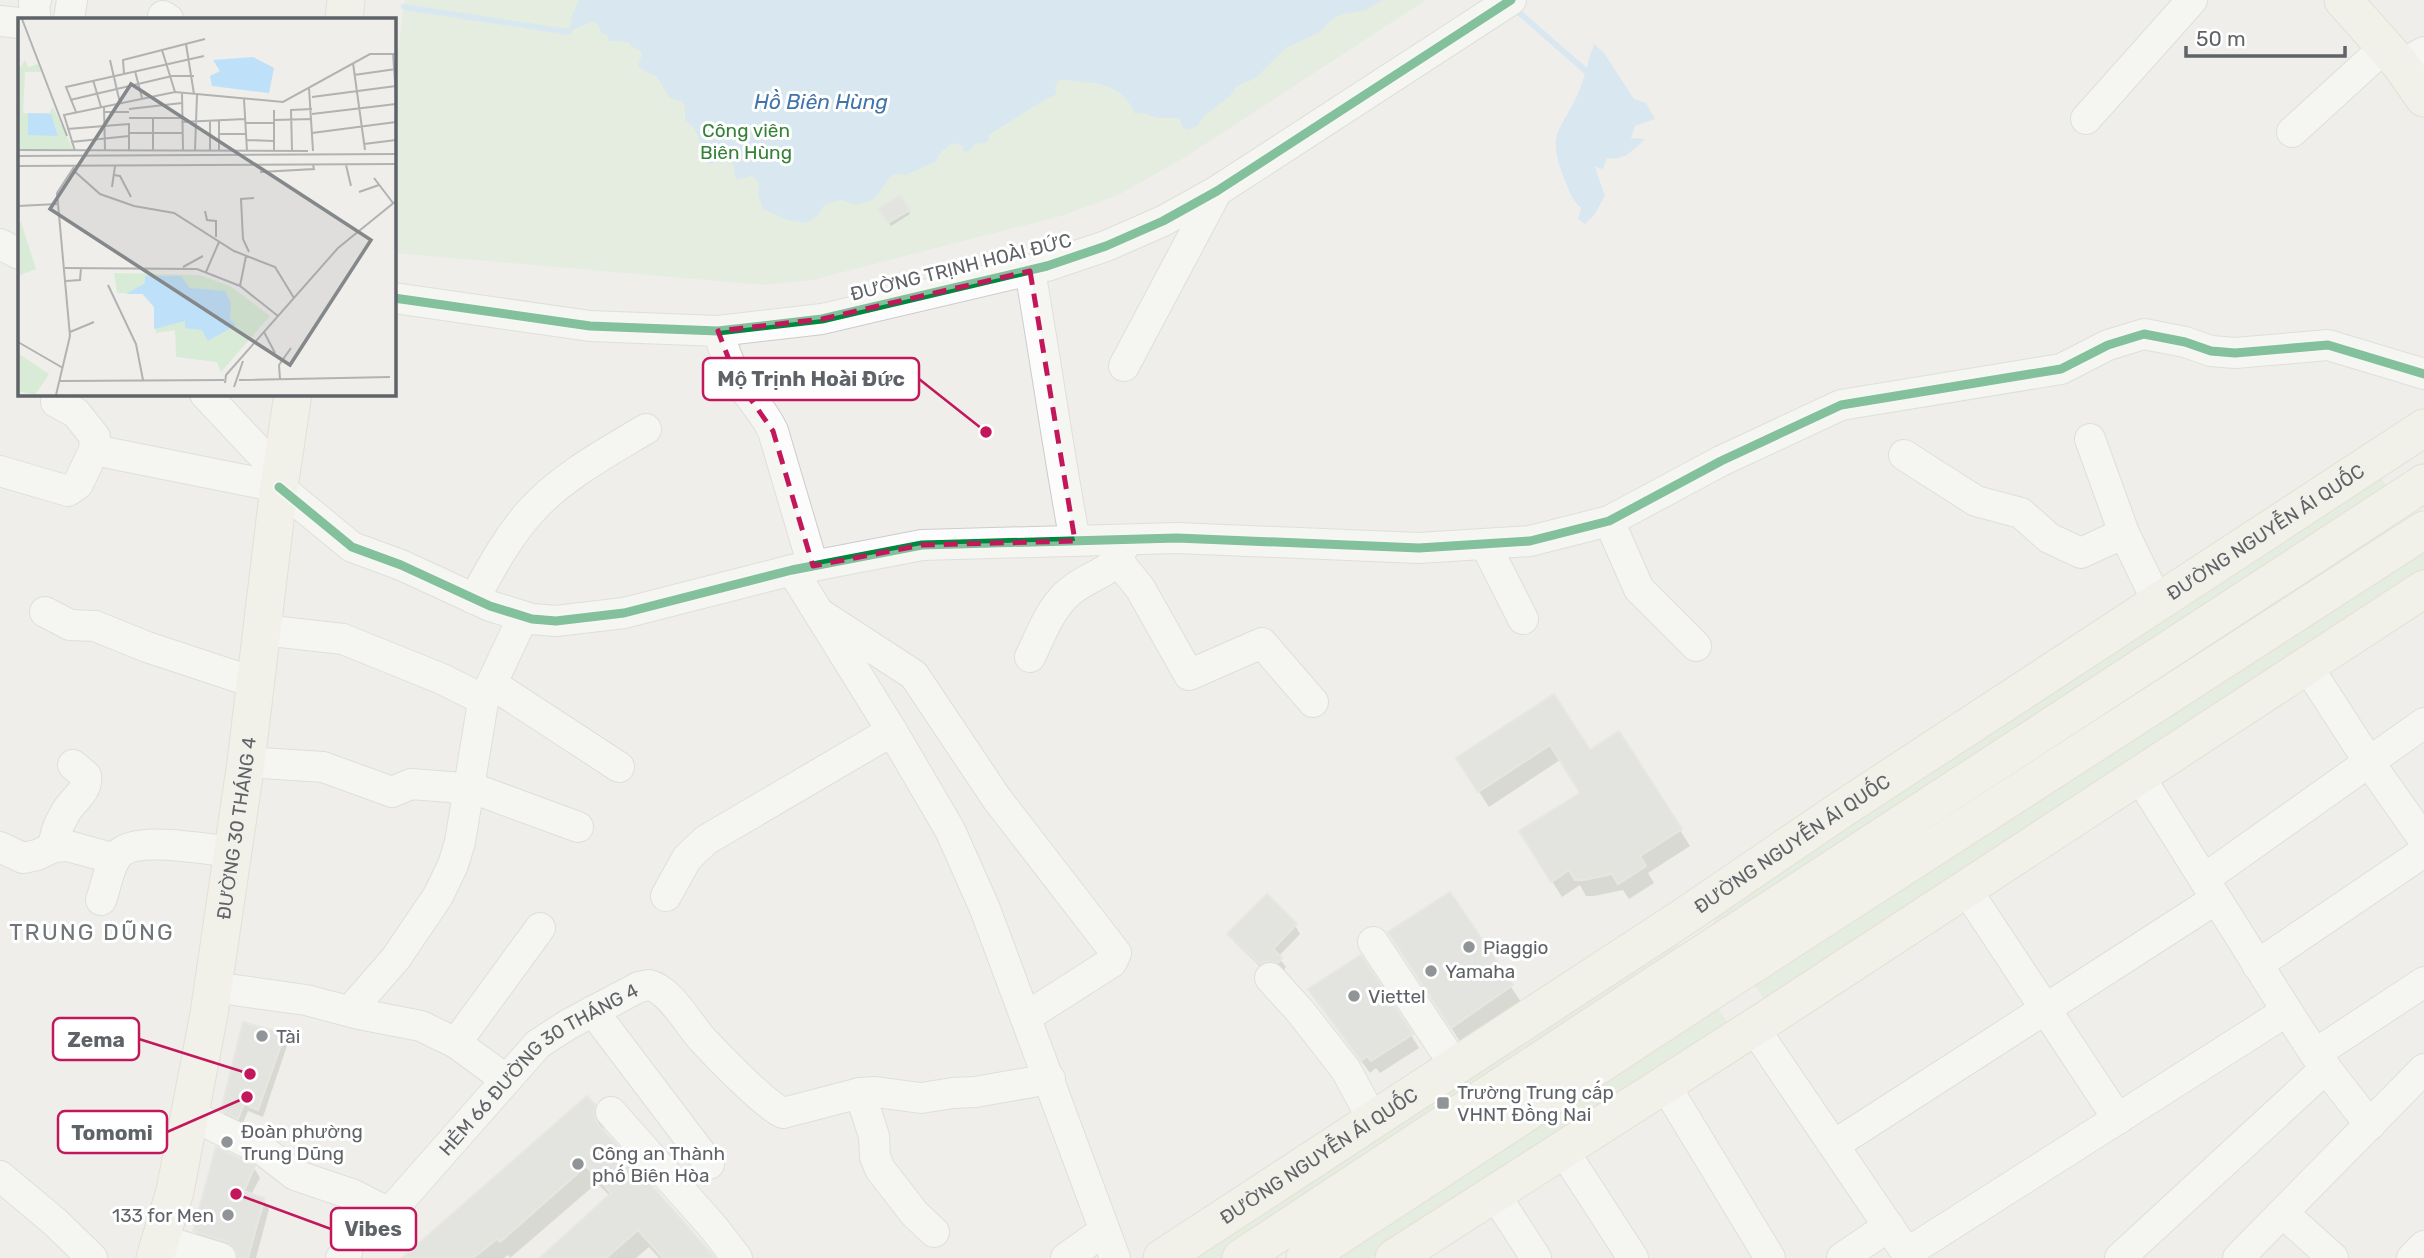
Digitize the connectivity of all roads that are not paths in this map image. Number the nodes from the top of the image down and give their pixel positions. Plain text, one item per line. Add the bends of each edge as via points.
1 (37, 0) edge
2 (72, 0) edge
3 (346, 0) edge
4 (2192, 0) edge
5 (2343, 0) edge
6 (1504, 5) edge
7 (31, 18) edge
8 (69, 18) edge
9 (344, 18) edge
10 (0, 21) edge
11 (18, 23) edge
12 (2403, 55) edge
13 (2424, 97) edge
14 (2087, 119) dead end
15 (2292, 132) dead end
16 (1217, 191) junction
17 (0, 244) edge
18 (18, 253) edge
19 (1030, 271) junction
20 (396, 298) edge
21 (719, 331) junction
22 (1124, 366) dead end
23 (2424, 374) edge
24 (207, 396) edge
25 (293, 396) edge
26 (56, 402) dead end
27 (2424, 428) edge
28 (646, 429) dead end
29 (2090, 439) dead end
30 (94, 450) junction
31 (1903, 455) dead end
32 (0, 471) edge
33 (280, 480) junction
34 (2424, 483) edge
35 (1609, 521) junction
36 (2424, 530) edge
37 (2124, 533) junction
38 (1075, 541) junction
39 (1485, 544) junction
40 (1122, 550) junction
41 (803, 568) junction
42 (2424, 589) edge
43 (474, 599) junction
44 (2157, 601) junction
45 (45, 612) dead end
46 (817, 612) junction
47 (523, 617) junction
48 (1523, 619) dead end
49 (263, 631) junction
50 (1696, 646) dead end
51 (1030, 657) dead end
52 (2307, 666) junction
53 (256, 683) junction
54 (488, 692) junction
55 (1313, 702) dead end
56 (2424, 723) edge
57 (892, 731) junction
58 (246, 762) junction
59 (2369, 762) junction
60 (73, 765) dead end
61 (619, 767) dead end
62 (2139, 776) junction
63 (468, 789) junction
64 (578, 827) dead end
65 (2424, 840) edge
66 (0, 847) edge
67 (54, 847) junction
68 (233, 852) junction
69 (2424, 852) edge
70 (115, 859) junction
71 (1965, 889) junction
72 (2210, 889) junction
73 (666, 896) dead end
74 (101, 900) dead end
75 (1685, 916) junction
76 (540, 928) dead end
77 (1373, 942) dead end
78 (1706, 951) junction
79 (2257, 965) junction
80 (1270, 978) dead end
81 (1726, 982) junction
82 (2424, 982) edge
83 (213, 987) junction
84 (2044, 1010) junction
85 (349, 1011) junction
86 (593, 1011) junction
87 (2287, 1011) junction
88 (1026, 1017) junction
89 (1754, 1028) junction
90 (456, 1043) junction
91 (2321, 1060) junction
92 (1455, 1066) junction
93 (2421, 1076) edge
94 (505, 1079) junction
95 (1050, 1079) junction
96 (1665, 1085) junction
97 (860, 1093) junction
98 (611, 1112) dead end
99 (191, 1115) junction
100 (2118, 1119) junction
101 (1373, 1120) junction
102 (2370, 1125) junction
103 (1834, 1145) junction
104 (1563, 1150) junction
105 (709, 1164) dead end
106 (0, 1175) edge
107 (1494, 1193) junction
108 (2283, 1213) junction
109 (1889, 1226) junction
110 (1104, 1231) junction
111 (934, 1232) dead end
112 (2424, 1246) edge
113 (159, 1249) edge
114 (1908, 1256) edge
115 (92, 1258) edge
116 (221, 1258) edge
117 (737, 1258) edge
118 (1066, 1258) edge
119 (1115, 1258) edge
120 (1161, 1258) edge
121 (1241, 1258) edge
122 (1305, 1258) edge
123 (1394, 1258) edge
124 (1536, 1258) edge
125 (1633, 1258) edge
126 (1770, 1258) edge
127 (1842, 1258) edge
128 (2120, 1258) edge
129 (2238, 1258) edge
130 (2333, 1258) edge
131 (2413, 1258) edge

1 - 7 street
2 - 8 street
3 - 9 main road
4 - 14 street
5 - 12 main road
6 - 16 street, ĐƯỜNG TRỊNH HOÀI ĐỨC
10 - 11 street
12 - 13 main road
12 - 15 street
16 - 19 street, ĐƯỜNG TRỊNH HOÀI ĐỨC via 1106,246
16 - 22 street
17 - 18 street
19 - 21 street, ĐƯỜNG TRỊNH HOÀI ĐỨC via 822,319
19 - 38 street
20 - 21 street, ĐƯỜNG TRỊNH HOÀI ĐỨC via 590,326
21 - 41 street via 737,378 773,431
23 - 35 street via 2328,345 2235,353 2144,334 2108,345 2062,369 1841,405 1721,461
24 - 33 street
25 - 33 main road, ĐƯỜNG 30 THÁNG 4
26 - 30 street via 76,413 93,433
27 - 44 main road, ĐƯỜNG NGUYỄN ÁI QUỐC
28 - 43 street via 546,496 512,534
29 - 37 street
30 - 32 street via 70,491
30 - 33 street
31 - 37 street via 1976,501 2021,513 2049,538 2081,553
33 - 43 street via 352,547
33 - 49 main road, ĐƯỜNG 30 THÁNG 4
34 - 78 main road
35 - 39 street via 1530,541
35 - 50 street via 1639,589
36 - 81 main road
37 - 44 street
38 - 40 street
38 - 41 street via 922,545
39 - 40 street via 1419,548 1177,538
39 - 48 street
40 - 51 street via 1107,570 1064,597
40 - 55 street via 1189,675 1262,643
41 - 46 street
41 - 47 street via 624,613 556,621
42 - 52 main road
43 - 47 street
44 - 75 main road, ĐƯỜNG NGUYỄN ÁI QUỐC
45 - 53 street via 69,625 94,626
46 - 57 street
46 - 88 street via 914,675 997,799 1116,953 1112,962
47 - 54 street
49 - 53 main road, ĐƯỜNG 30 THÁNG 4
49 - 54 street via 343,639 442,679
52 - 59 street
52 - 62 main road
53 - 58 main road, ĐƯỜNG 30 THÁNG 4
54 - 61 street
54 - 63 street
56 - 59 street
57 - 73 street via 706,840 687,858
57 - 88 street via 950,831
58 - 63 street via 323,767 392,792 411,784
58 - 68 main road, ĐƯỜNG 30 THÁNG 4
59 - 65 street
59 - 72 street
60 - 67 street via 86,776 86,788 67,809 54,834
62 - 71 main road
62 - 72 street
63 - 64 street via 488,792
63 - 85 street via 458,850 438,896 390,966
66 - 67 street via 27,858
67 - 70 street via 68,846
68 - 70 street via 145,844 127,848
68 - 83 main road, ĐƯỜNG 30 THÁNG 4
69 - 79 street
70 - 74 street
71 - 84 street
71 - 89 main road
72 - 79 street
72 - 84 street
75 - 78 main road
75 - 92 main road, ĐƯỜNG NGUYỄN ÁI QUỐC
76 - 90 street
77 - 92 street
78 - 81 main road
78 - 121 main road
79 - 87 street
80 - 101 street via 1346,1070
81 - 89 main road
81 - 122 main road
82 - 91 street
83 - 85 street
83 - 99 main road, ĐƯỜNG 30 THÁNG 4
84 - 100 street
84 - 103 street
85 - 90 street via 421,1026
86 - 94 street, HẺM 66 ĐƯỜNG 30 THÁNG 4 via 547,1037
86 - 97 street, HẺM 66 ĐƯỜNG 30 THÁNG 4 via 639,987 654,986 777,1110 791,1112
86 - 105 street
87 - 91 street
87 - 100 street
88 - 95 street
89 - 96 main road
89 - 103 street
90 - 94 street
91 - 102 street
91 - 128 street
92 - 101 main road, ĐƯỜNG NGUYỄN ÁI QUỐC
93 - 102 street
94 - 99 street, HẺM 66 ĐƯỜNG 30 THÁNG 4 via 389,1213 354,1195 295,1175 264,1151
95 - 97 street, HẺM 66 ĐƯỜNG 30 THÁNG 4 via 921,1098
95 - 110 street
96 - 104 main road
96 - 126 street
97 - 111 street via 880,1169
98 - 117 street
99 - 113 main road, ĐƯỜNG 30 THÁNG 4
100 - 114 street
101 - 120 main road, ĐƯỜNG NGUYỄN ÁI QUỐC
102 - 108 street
103 - 109 street
104 - 107 main road
104 - 125 street
106 - 115 street
107 - 123 main road
107 - 124 street
108 - 129 street
108 - 130 street
109 - 114 street
109 - 127 street
110 - 118 street
110 - 119 street
112 - 131 street
113 - 116 street

